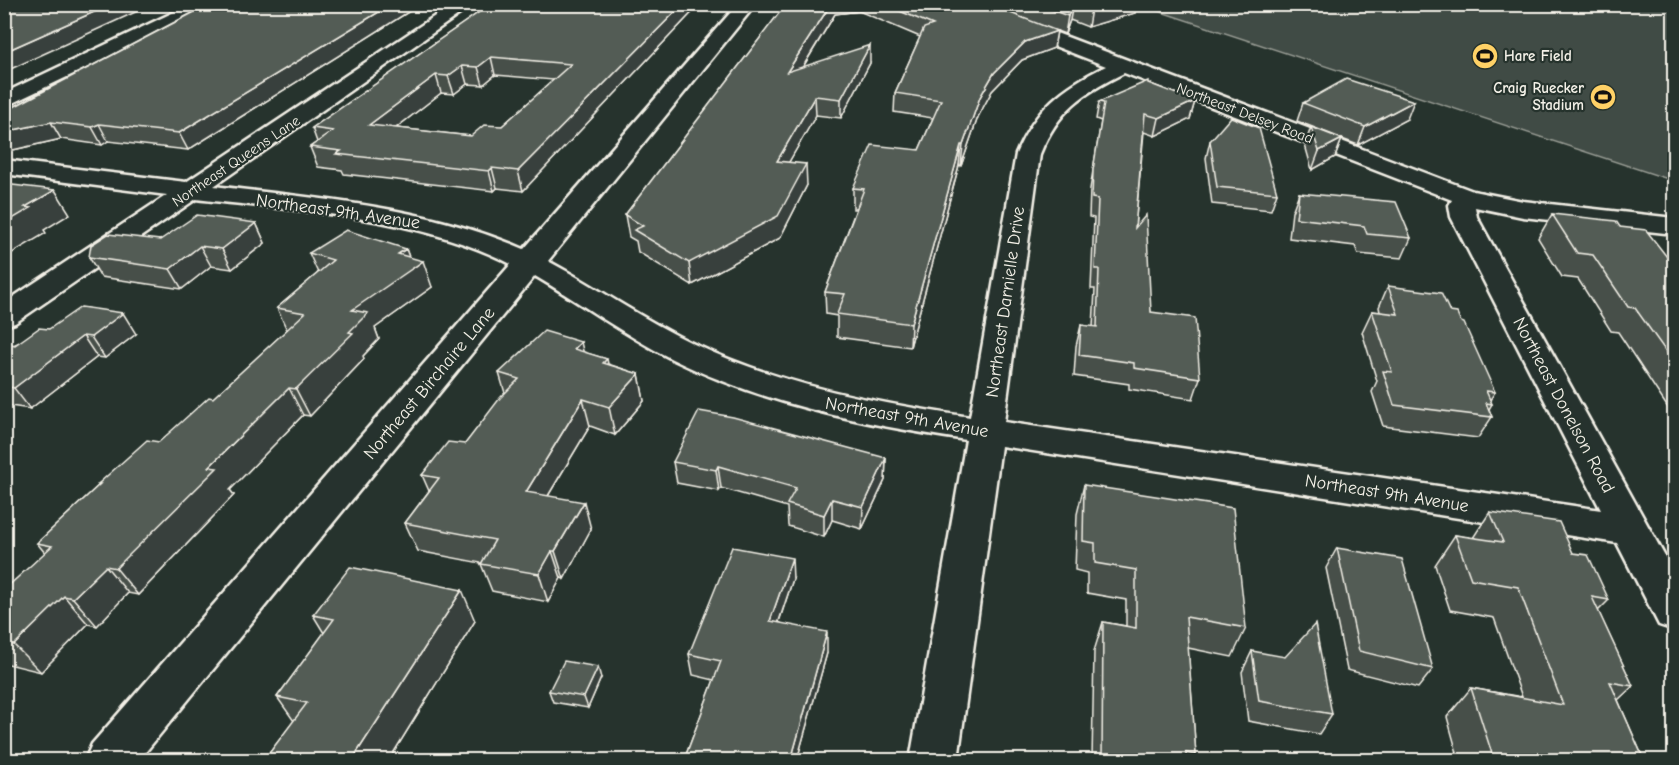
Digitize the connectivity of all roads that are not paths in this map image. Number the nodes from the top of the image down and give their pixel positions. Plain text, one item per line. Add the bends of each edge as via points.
1 (206, 4) edge
2 (466, 4) edge
3 (748, 4) edge
4 (963, 4) edge
5 (1122, 66) junction
6 (4, 101) edge
7 (4, 166) edge
8 (192, 191) junction
9 (1466, 197) junction
10 (1674, 226) edge
11 (530, 262) junction
12 (4, 317) edge
13 (986, 431) junction
14 (1631, 530) junction
15 (1674, 612) edge
16 (109, 760) edge
17 (934, 760) edge

1 - 6 street
2 - 8 street, Northeast Queens Lane
3 - 11 street, Northeast Birchaire Lane
4 - 5 street, Northeast Delsey Road
5 - 9 street, Northeast Delsey Road
5 - 13 street, Northeast Darnielle Drive via 1074,90 1045,118 1035,135 1028,154
7 - 8 street, Northeast 9th Avenue
8 - 11 street, Northeast 9th Avenue via 393,216 446,228
8 - 12 street, Northeast Queens Lane
9 - 10 street, Northeast Delsey Road via 1523,209
9 - 14 street, Northeast Donelson Road via 1462,205 1464,218
11 - 13 street, Northeast 9th Avenue via 657,339 740,376 819,401 885,416
11 - 16 street, Northeast Birchaire Lane
13 - 14 street, Northeast 9th Avenue
13 - 17 street, Northeast Darnielle Drive
14 - 15 street, Northeast Donelson Road

